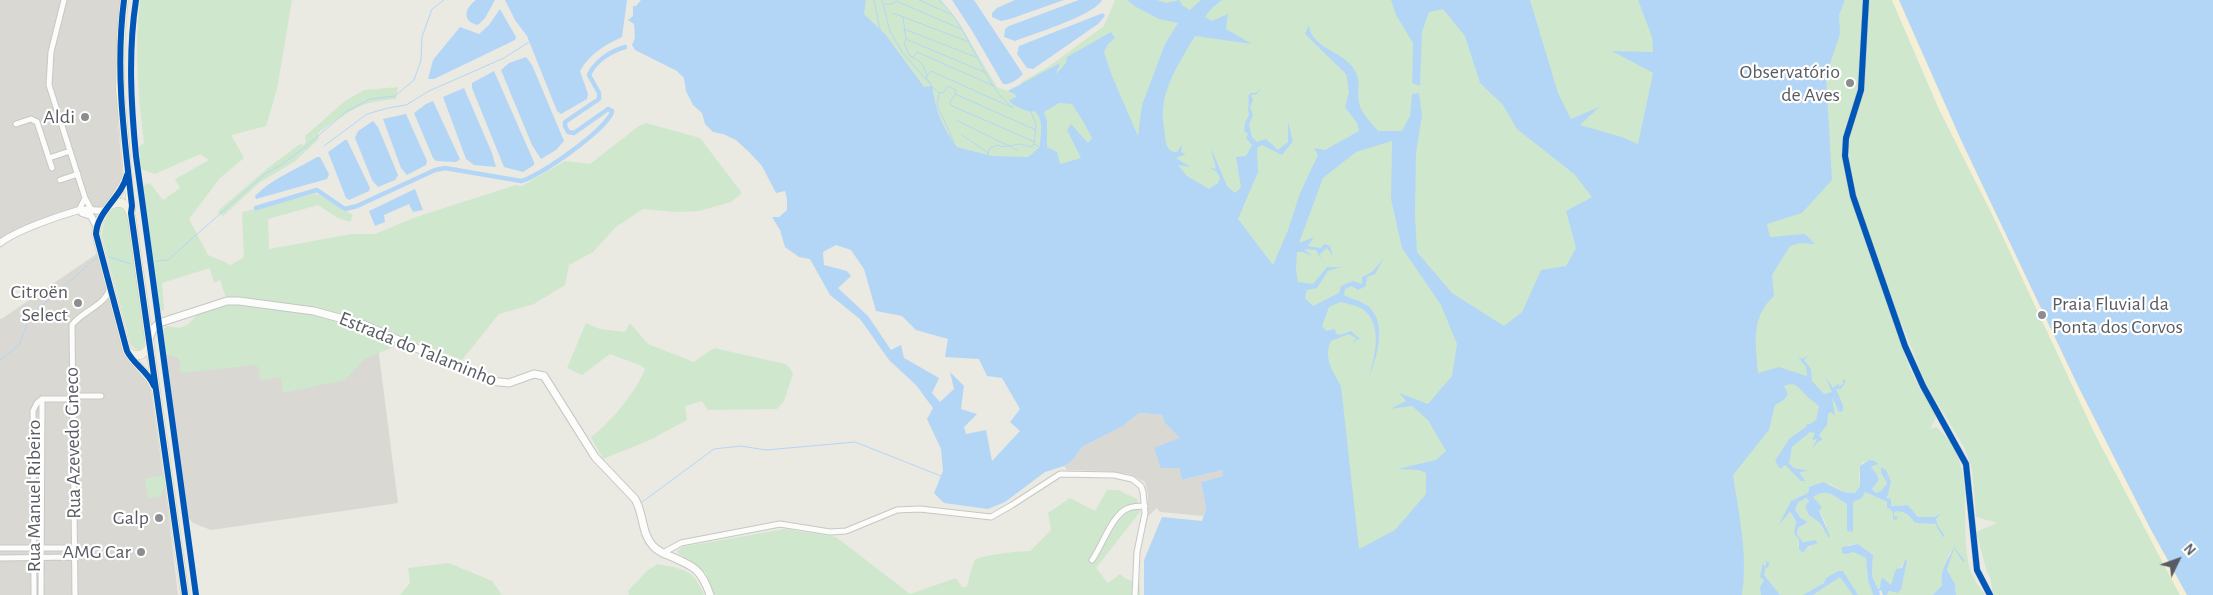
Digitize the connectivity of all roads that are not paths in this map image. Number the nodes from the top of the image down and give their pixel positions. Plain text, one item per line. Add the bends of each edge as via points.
1 (64, 0) edge
2 (124, 0) edge
3 (1866, 0) edge
4 (16, 124) dead end
5 (70, 151) junction
6 (49, 158) junction
7 (52, 168) dead end
8 (78, 174) junction
9 (127, 175) junction
10 (60, 180) dead end
11 (86, 198) junction
12 (109, 207) junction
13 (79, 210) junction
14 (93, 211) junction
15 (131, 213) junction
16 (68, 215) junction
17 (97, 227) junction
18 (0, 243) edge
19 (110, 288) junction
20 (99, 303) junction
21 (115, 307) junction
22 (146, 314) junction
23 (159, 323) junction
24 (149, 341) junction
25 (127, 351) junction
26 (101, 396) dead end
27 (73, 397) junction
28 (158, 397) junction
29 (1145, 506) junction
30 (0, 548) edge
31 (74, 548) junction
32 (37, 549) junction
33 (663, 553) junction
34 (37, 557) junction
35 (74, 557) junction
36 (0, 558) edge
37 (1092, 560) dead end
38 (34, 595) edge
39 (41, 595) edge
40 (75, 595) edge
41 (185, 595) edge
42 (710, 595) edge
43 (1135, 595) edge
44 (1990, 595) edge

1 - 5 street via 51,52 49,75 52,98
2 - 9 main road via 120,89
3 - 44 street via 1862,90 1846,138 1845,156 1853,196 1905,346 1966,464 1977,570
4 - 6 street via 35,120
5 - 6 street
5 - 8 street
6 - 7 street
8 - 10 street
8 - 11 street
9 - 12 main road via 125,184
9 - 15 main road
11 - 13 street
11 - 14 street
12 - 14 street
12 - 15 main road via 116,202 124,203
12 - 17 main road
13 - 14 street
13 - 16 street
15 - 22 main road
16 - 17 street via 83,213 91,216
16 - 18 street via 24,229
17 - 19 main road
19 - 20 street, Rua Azevedo Gneco
19 - 21 main road
20 - 21 street via 109,302
20 - 27 street, Rua Azevedo Gneco via 72,326
21 - 25 main road
22 - 23 main road
22 - 24 main road
23 - 24 main road via 152,330
23 - 33 main road, Estrada do Talaminho via 227,301 314,310 365,325 490,381 509,383 534,374 543,375 595,456 635,499 648,540
24 - 25 main road via 148,349 141,355
24 - 28 main road
25 - 28 main road via 149,376
26 - 27 street
27 - 31 street, Rua Azevedo Gneco
27 - 32 street, Rua Manuel Ribeiro via 42,399
28 - 41 main road
29 - 33 street via 1141,486 1132,479 1114,474 1060,474 991,517 920,509 897,510 846,531 830,532 780,524 681,543
29 - 37 street via 1123,511
29 - 43 street
30 - 32 street
31 - 32 street
31 - 35 street, Rua Azevedo Gneco
32 - 34 street, Rua Manuel Ribeiro
33 - 42 main road, Estrada do Talaminho via 701,573
34 - 35 street
34 - 36 street
34 - 38 street, Rua Manuel Ribeiro
34 - 39 street
35 - 40 street, Rua Azevedo Gneco

